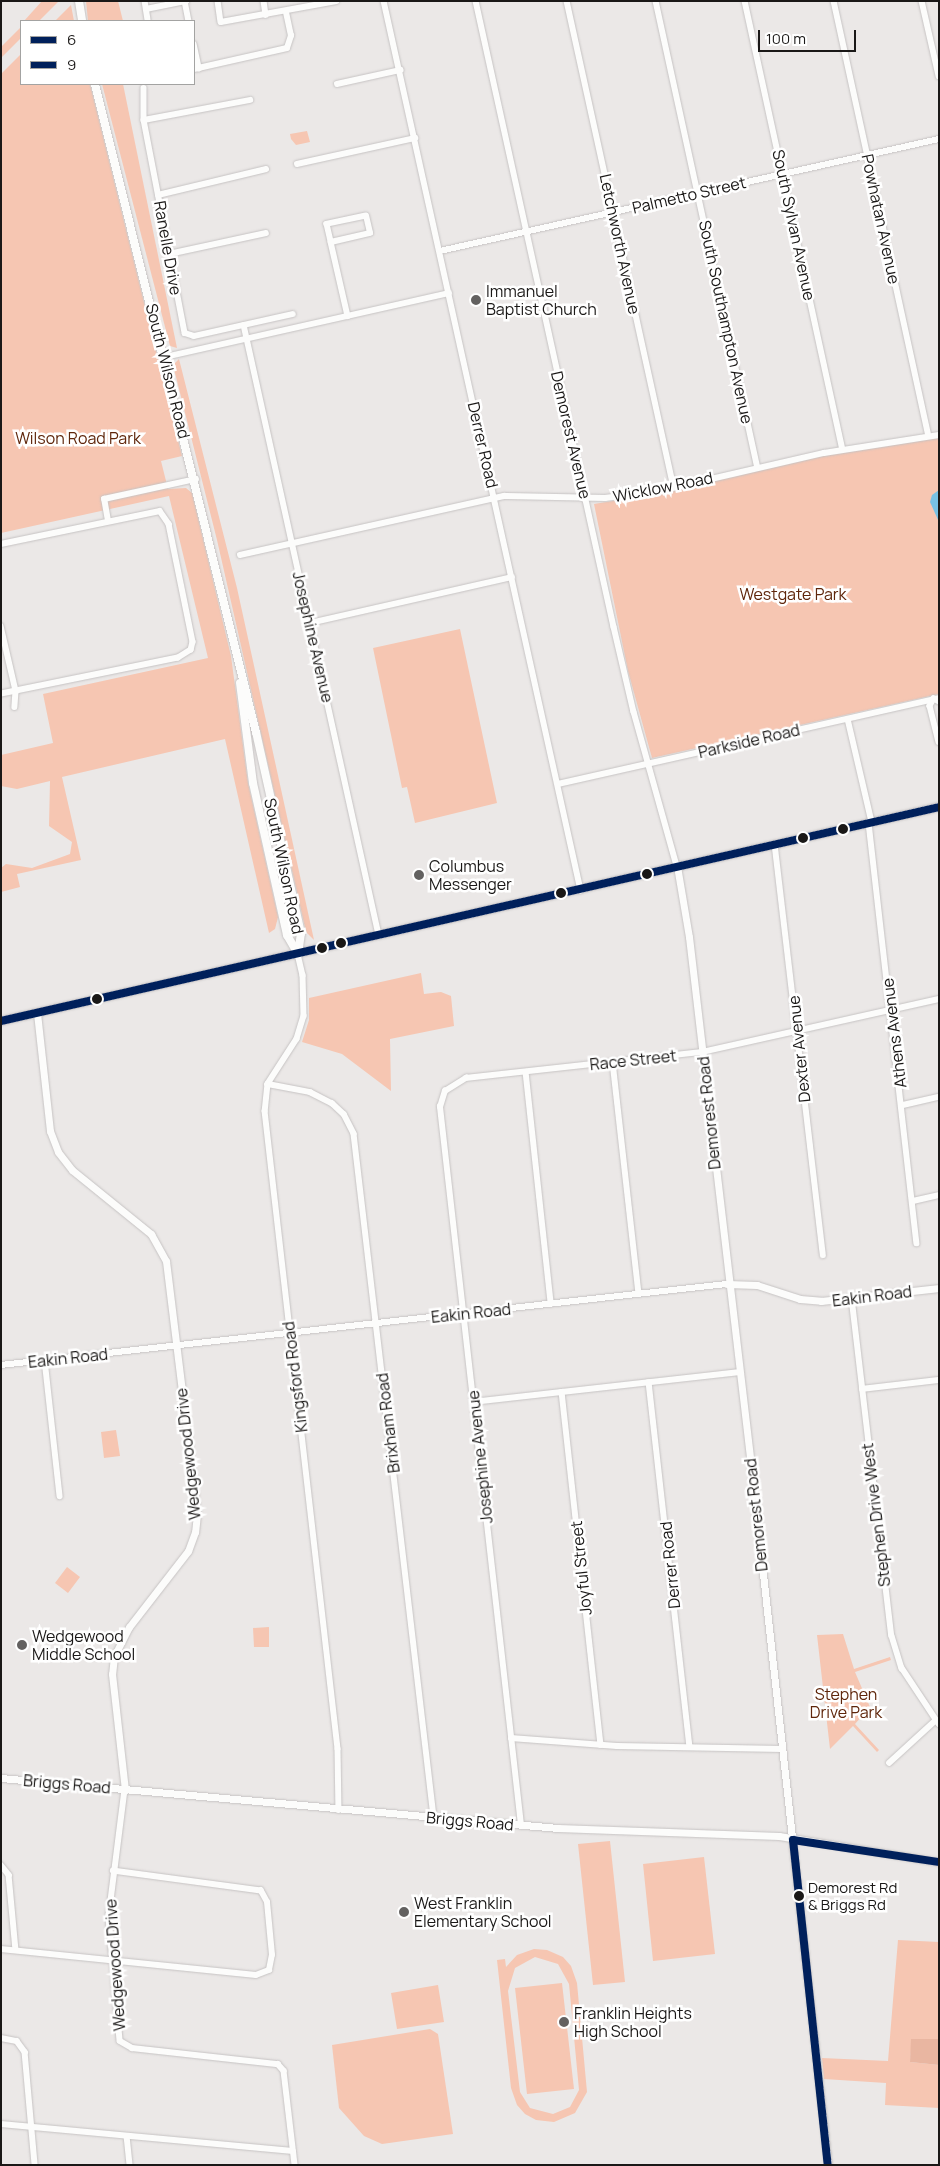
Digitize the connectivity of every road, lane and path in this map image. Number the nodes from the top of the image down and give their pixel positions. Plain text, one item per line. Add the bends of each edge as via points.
1 (79, 1) edge
2 (145, 1) edge
3 (186, 1) edge
4 (218, 1) edge
5 (264, 1) edge
6 (336, 1) edge
7 (384, 1) edge
8 (476, 1) edge
9 (567, 1) edge
10 (656, 1) edge
11 (745, 1) edge
12 (834, 1) edge
13 (922, 1) edge
14 (311, 4) edge
15 (146, 9) junction
16 (286, 12) junction
17 (266, 15) junction
18 (82, 20) edge
19 (148, 20) edge
20 (189, 20) edge
21 (195, 56) edge
22 (196, 69) edge
23 (400, 70) junction
24 (939, 76) edge
25 (337, 84) dead end
26 (96, 85) edge
27 (144, 88) dead end
28 (250, 100) dead end
29 (144, 120) junction
30 (415, 138) junction
31 (939, 139) edge
32 (867, 155) junction
33 (298, 164) dead end
34 (266, 169) dead end
35 (783, 174) junction
36 (698, 193) junction
37 (158, 195) junction
38 (614, 212) junction
39 (527, 231) junction
40 (266, 233) dead end
41 (331, 242) junction
42 (440, 251) junction
43 (169, 254) junction
44 (449, 293) junction
45 (293, 314) dead end
46 (348, 316) junction
47 (244, 325) junction
48 (247, 338) junction
49 (165, 357) junction
50 (939, 434) edge
51 (929, 436) junction
52 (843, 449) junction
53 (758, 467) junction
54 (196, 479) junction
55 (674, 487) junction
56 (494, 498) junction
57 (586, 499) junction
58 (108, 521) junction
59 (1, 544) edge
60 (293, 544) junction
61 (240, 555) dead end
62 (512, 577) junction
63 (310, 623) junction
64 (1, 626) edge
65 (238, 659) junction
66 (16, 691) junction
67 (1, 694) edge
68 (937, 700) edge
69 (15, 707) dead end
70 (848, 719) junction
71 (939, 742) edge
72 (648, 764) junction
73 (558, 784) junction
74 (939, 807) edge
75 (871, 822) junction
76 (775, 844) junction
77 (677, 866) junction
78 (581, 890) junction
79 (379, 935) junction
80 (298, 954) junction
81 (939, 1000) edge
82 (892, 1010) junction
83 (37, 1013) junction
84 (1, 1021) edge
85 (797, 1031) junction
86 (702, 1052) junction
87 (613, 1062) junction
88 (526, 1072) junction
89 (268, 1084) junction
90 (445, 1091) joint
91 (939, 1097) edge
92 (903, 1105) junction
93 (939, 1195) edge
94 (913, 1201) junction
95 (917, 1243) dead end
96 (823, 1255) dead end
97 (727, 1284) junction
98 (939, 1288) edge
99 (640, 1294) junction
100 (852, 1298) junction
101 (551, 1304) junction
102 (464, 1314) junction
103 (377, 1323) junction
104 (290, 1333) junction
105 (177, 1346) junction
106 (45, 1360) junction
107 (1, 1365) edge
108 (739, 1372) junction
109 (939, 1380) edge
110 (649, 1382) junction
111 (862, 1389) junction
112 (562, 1392) junction
113 (473, 1402) junction
114 (60, 1496) dead end
115 (937, 1723) edge
116 (511, 1738) junction
117 (601, 1745) junction
118 (690, 1747) junction
119 (782, 1749) junction
120 (889, 1763) dead end
121 (1, 1778) edge
122 (125, 1790) junction
123 (339, 1810) junction
124 (434, 1817) junction
125 (521, 1825) junction
126 (793, 1840) junction
127 (939, 1862) edge
128 (1, 1865) edge
129 (113, 1871) junction
130 (1, 1949) edge
131 (16, 1950) junction
132 (112, 1960) junction
133 (1, 2038) edge
134 (1, 2124) edge
135 (31, 2127) junction
136 (127, 2136) junction
137 (293, 2151) junction
138 (35, 2165) edge
139 (130, 2165) edge
140 (295, 2165) edge
141 (828, 2165) edge

1 - 18 main road
2 - 15 street
3 - 15 street
3 - 20 street
4 - 17 street via 221,22
5 - 17 street
6 - 14 street
7 - 23 street, Derrer Road
8 - 39 street, Demorest Avenue
9 - 38 street, Letchworth Avenue
10 - 36 street, South Southampton Avenue
11 - 35 street, South Sylvan Avenue
12 - 32 street, Powhatan Avenue
13 - 24 street
14 - 16 street
15 - 19 street
16 - 17 street
16 - 22 street via 291,36 287,48
21 - 22 street
23 - 25 street
23 - 30 street, Derrer Road
26 - 49 main road, South Wilson Road
27 - 29 street, Ranelle Drive
28 - 29 street
29 - 37 street, Ranelle Drive
30 - 33 street
30 - 42 street, Derrer Road
31 - 32 street, Palmetto Street
32 - 35 street, Palmetto Street
32 - 51 street, Powhatan Avenue
34 - 37 street
35 - 36 street, Palmetto Street
35 - 52 street, South Sylvan Avenue
36 - 38 street, Palmetto Street
36 - 53 street, South Southampton Avenue
37 - 43 street, Ranelle Drive
38 - 39 street, Palmetto Street
38 - 55 street, Letchworth Avenue
39 - 42 street, Palmetto Street
39 - 57 street, Demorest Avenue
40 - 43 street
41 - 41 street via 327,224 366,216 370,233
41 - 46 street
42 - 44 street, Derrer Road
43 - 47 street, Ranelle Drive via 185,332 191,336
44 - 46 street
44 - 56 street, Derrer Road
45 - 47 street, Ranelle Drive
46 - 48 street
47 - 48 street
48 - 49 street
48 - 60 street, Josephine Avenue
49 - 54 main road, South Wilson Road
50 - 51 street, Wicklow Road
51 - 52 street, Wicklow Road
52 - 53 street, Wicklow Road
53 - 55 street, Wicklow Road
54 - 58 street via 104,499
54 - 65 main road, South Wilson Road
55 - 57 street, Wicklow Road
56 - 57 street, Wicklow Road
56 - 60 street, Wicklow Road
56 - 62 street, Derrer Road
57 - 72 street, Demorest Avenue
58 - 59 street
58 - 66 street via 160,511 169,524 193,642 191,650 178,658
60 - 61 street, Wicklow Road
60 - 63 street, Josephine Avenue
62 - 63 street
62 - 73 street, Derrer Road
63 - 79 street, Josephine Avenue
64 - 66 street
65 - 80 main road, South Wilson Road via 301,933
65 - 80 main road, South Wilson Road via 253,783 287,935
66 - 67 street
66 - 69 street
68 - 70 street, Parkside Road
68 - 71 street via 930,706
70 - 72 street, Parkside Road
70 - 75 street
72 - 73 street, Parkside Road
72 - 77 street, Demorest Avenue
73 - 78 street, Derrer Road
74 - 75 main road
75 - 76 main road
75 - 82 street, Athens Avenue
76 - 77 main road
76 - 85 street, Dexter Avenue
77 - 78 main road
77 - 86 street, Demorest Road
78 - 79 main road
79 - 80 main road
80 - 83 main road
80 - 89 street via 303,975 304,1016 298,1039
81 - 82 street, Race Street
82 - 85 street, Race Street
82 - 92 street, Athens Avenue
83 - 84 main road
83 - 105 street, Wedgewood Drive via 54,1144 72,1170 141,1225 159,1247 169,1274
85 - 86 street, Race Street
85 - 96 street, Dexter Avenue
86 - 87 street, Race Street
86 - 97 street, Demorest Road
87 - 88 street, Race Street
87 - 99 street
88 - 90 street, Race Street via 466,1078
88 - 101 street
89 - 103 street, Brixham Road via 310,1092 332,1103 344,1114 354,1134
89 - 104 street, Kingsford Road via 266,1126
90 - 102 street, Josephine Avenue via 440,1107
91 - 92 street
92 - 94 street, Athens Avenue
93 - 94 street
94 - 95 street, Athens Avenue
97 - 99 street, Eakin Road
97 - 100 street, Eakin Road via 757,1285 811,1301
97 - 108 street, Demorest Road
98 - 100 street, Eakin Road
99 - 101 street, Eakin Road
100 - 111 street, Stephen Drive West
101 - 102 street, Eakin Road
102 - 103 street, Eakin Road
102 - 113 street, Josephine Avenue
103 - 104 street, Eakin Road
103 - 124 street, Brixham Road
104 - 105 street, Eakin Road
104 - 123 street, Kingsford Road via 338,1749
105 - 106 street, Eakin Road
105 - 122 street, Wedgewood Drive via 196,1527 184,1558 129,1627 114,1656 112,1679
106 - 107 street, Eakin Road
106 - 114 street
108 - 110 street
108 - 119 street, Demorest Road
109 - 111 street
110 - 112 street
110 - 118 street, Derrer Road
111 - 115 street, Stephen Drive West via 892,1636 902,1668
112 - 113 street
112 - 117 street, Joyful Street
113 - 116 street, Josephine Avenue
115 - 120 street
116 - 117 street
116 - 125 street, Josephine Avenue
117 - 118 street
118 - 119 street
119 - 126 street, Demorest Road
121 - 122 street, Briggs Road
122 - 123 street, Briggs Road
122 - 129 street, Wedgewood Drive
123 - 124 street, Briggs Road
124 - 125 street, Briggs Road
125 - 126 street, Briggs Road via 595,1831 770,1836
126 - 127 street, Briggs Road
126 - 141 street, Demorest Road
128 - 131 street via 9,1875
129 - 132 street, Wedgewood Drive via 109,1917
129 - 132 street via 258,1889 265,1896 273,1963 270,1970 260,1974
130 - 131 street
131 - 132 street
132 - 137 street, Wedgewood Drive via 118,2030 123,2045 278,2064 284,2071
133 - 135 street via 17,2041 24,2048
134 - 135 street
135 - 136 street
135 - 138 street
136 - 137 street
136 - 139 street
137 - 140 street, Wedgewood Drive

